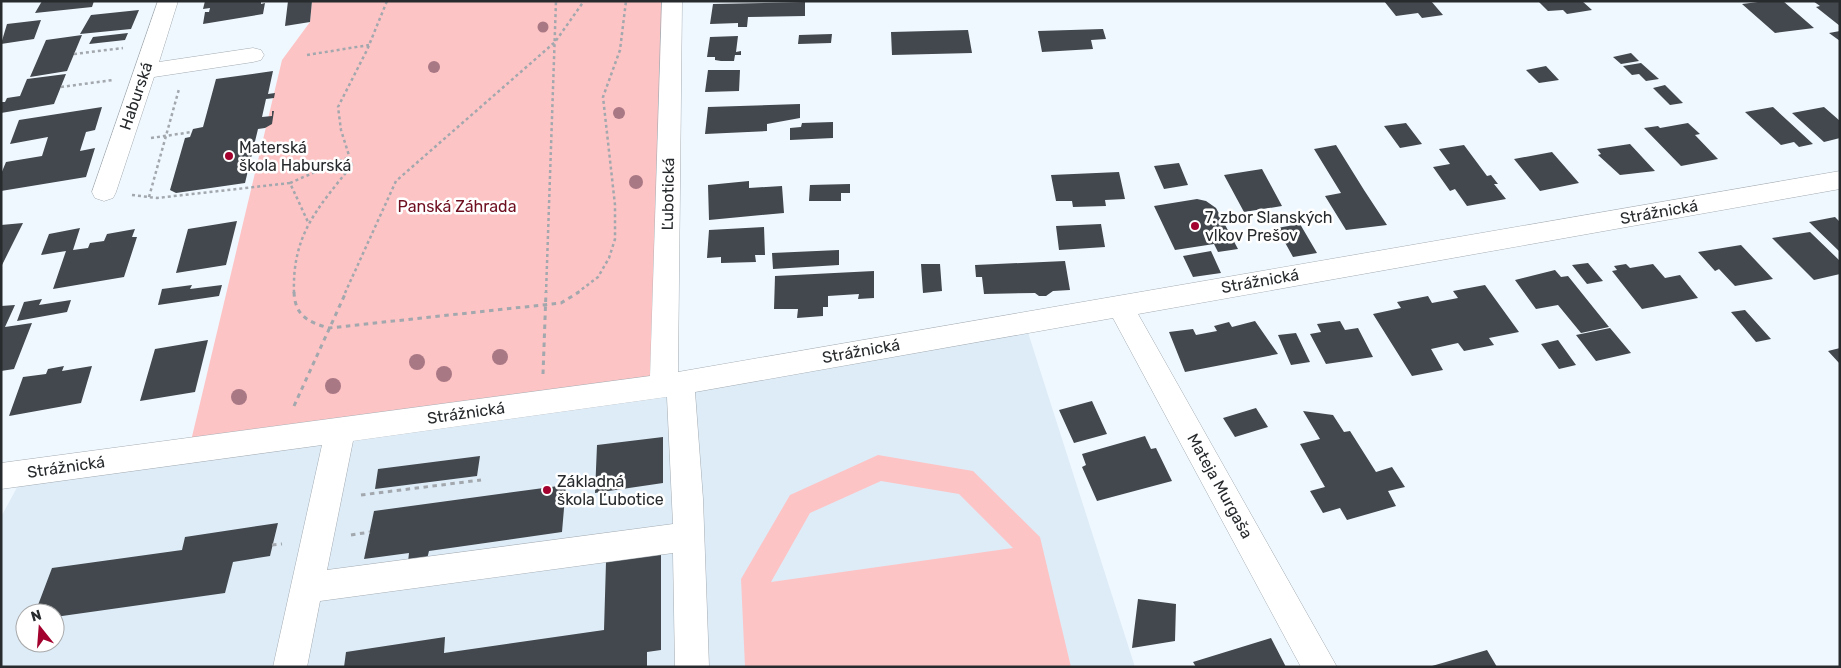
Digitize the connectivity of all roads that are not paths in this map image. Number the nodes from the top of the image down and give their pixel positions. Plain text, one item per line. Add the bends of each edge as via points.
1 (168, 1) edge
2 (672, 1) edge
3 (253, 55) dead end
4 (144, 73) junction
5 (1840, 180) edge
6 (104, 192) road end
7 (1120, 306) junction
8 (672, 384) junction
9 (340, 430) junction
10 (1, 476) edge
11 (689, 536) junction
12 (306, 588) junction
13 (290, 667) edge
14 (692, 667) edge
15 (1320, 667) edge

1 - 4 street, Haburská
2 - 8 street, Ľubotická
3 - 4 street
4 - 6 street, Haburská
5 - 7 street, Strážnická
7 - 8 street, Strážnická
7 - 15 street, Mateja Murgaša
8 - 9 street, Strážnická
8 - 11 street
9 - 10 street, Strážnická
9 - 12 street
11 - 12 street
11 - 14 street
12 - 13 street

